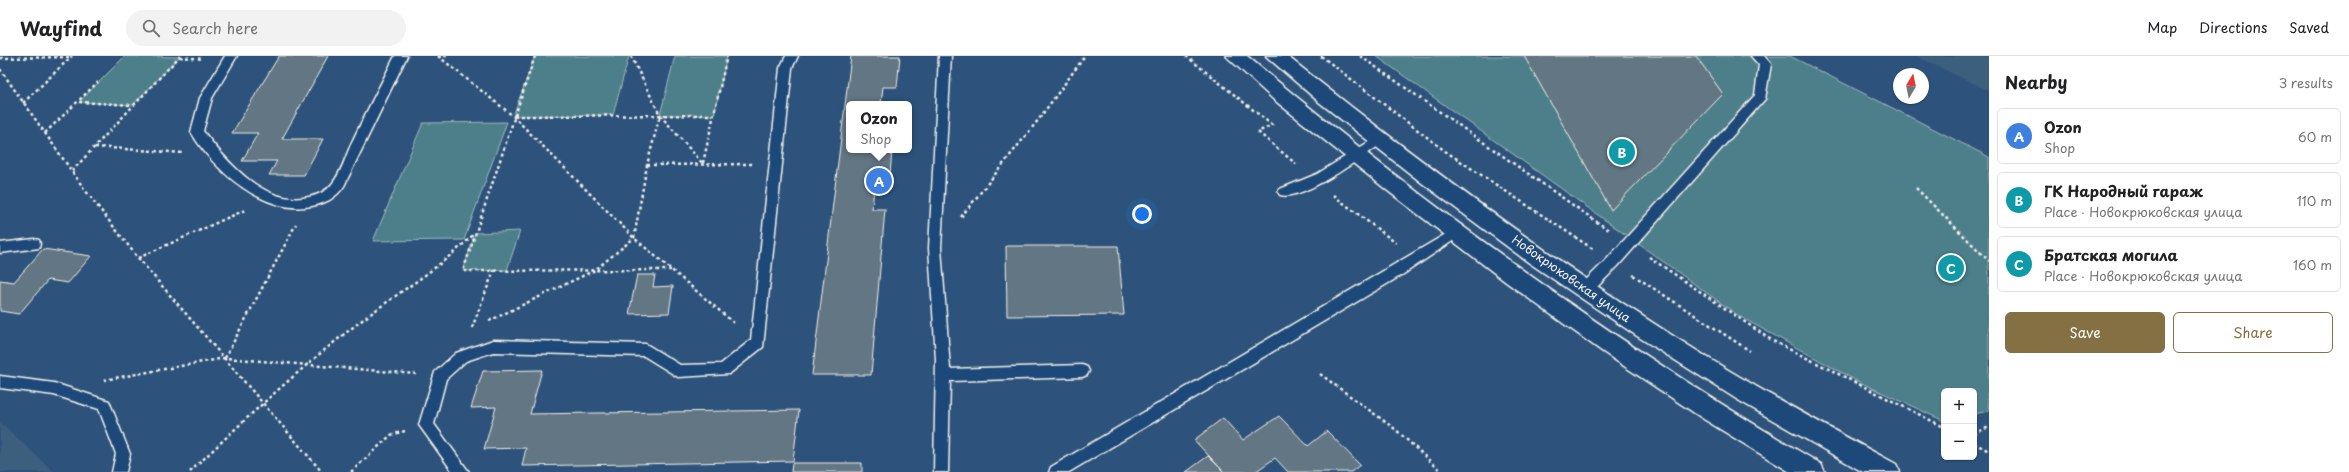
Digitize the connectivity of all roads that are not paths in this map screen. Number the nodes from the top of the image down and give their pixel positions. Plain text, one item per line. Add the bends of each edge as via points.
1 (231, 56) edge
2 (401, 56) edge
3 (792, 56) edge
4 (945, 56) edge
5 (1235, 56) edge
6 (1275, 56) edge
7 (1757, 56) edge
8 (1380, 139) junction
9 (1356, 155) junction
10 (1284, 192) dead end
11 (1456, 233) junction
12 (34, 244) dead end
13 (0, 248) edge
14 (1585, 290) junction
15 (1082, 371) dead end
16 (942, 375) junction
17 (0, 382) edge
18 (119, 472) edge
19 (462, 472) edge
20 (941, 472) edge
21 (1056, 472) edge
22 (1812, 472) edge
23 (1887, 472) edge

1 - 2 lane via 206,98 197,132 215,155 251,188 292,204 307,204 330,194 344,178 355,147
3 - 19 lane via 786,68 758,343 724,370 678,371 646,350 493,346 461,356 440,376 426,426
4 - 16 lane via 935,248
5 - 9 main road via 1302,114
6 - 8 main road, Новокрюковская улица
7 - 14 lane via 1765,64 1761,96 1628,243 1614,262
8 - 9 lane
8 - 14 main road, Новокрюковская улица
9 - 10 lane via 1314,180
9 - 11 main road
11 - 21 lane
11 - 22 main road via 1561,311 1664,382
12 - 13 lane
14 - 23 main road, Новокрюковская улица via 1701,366
15 - 16 lane
16 - 20 lane
17 - 18 lane via 54,389 104,405 123,454

